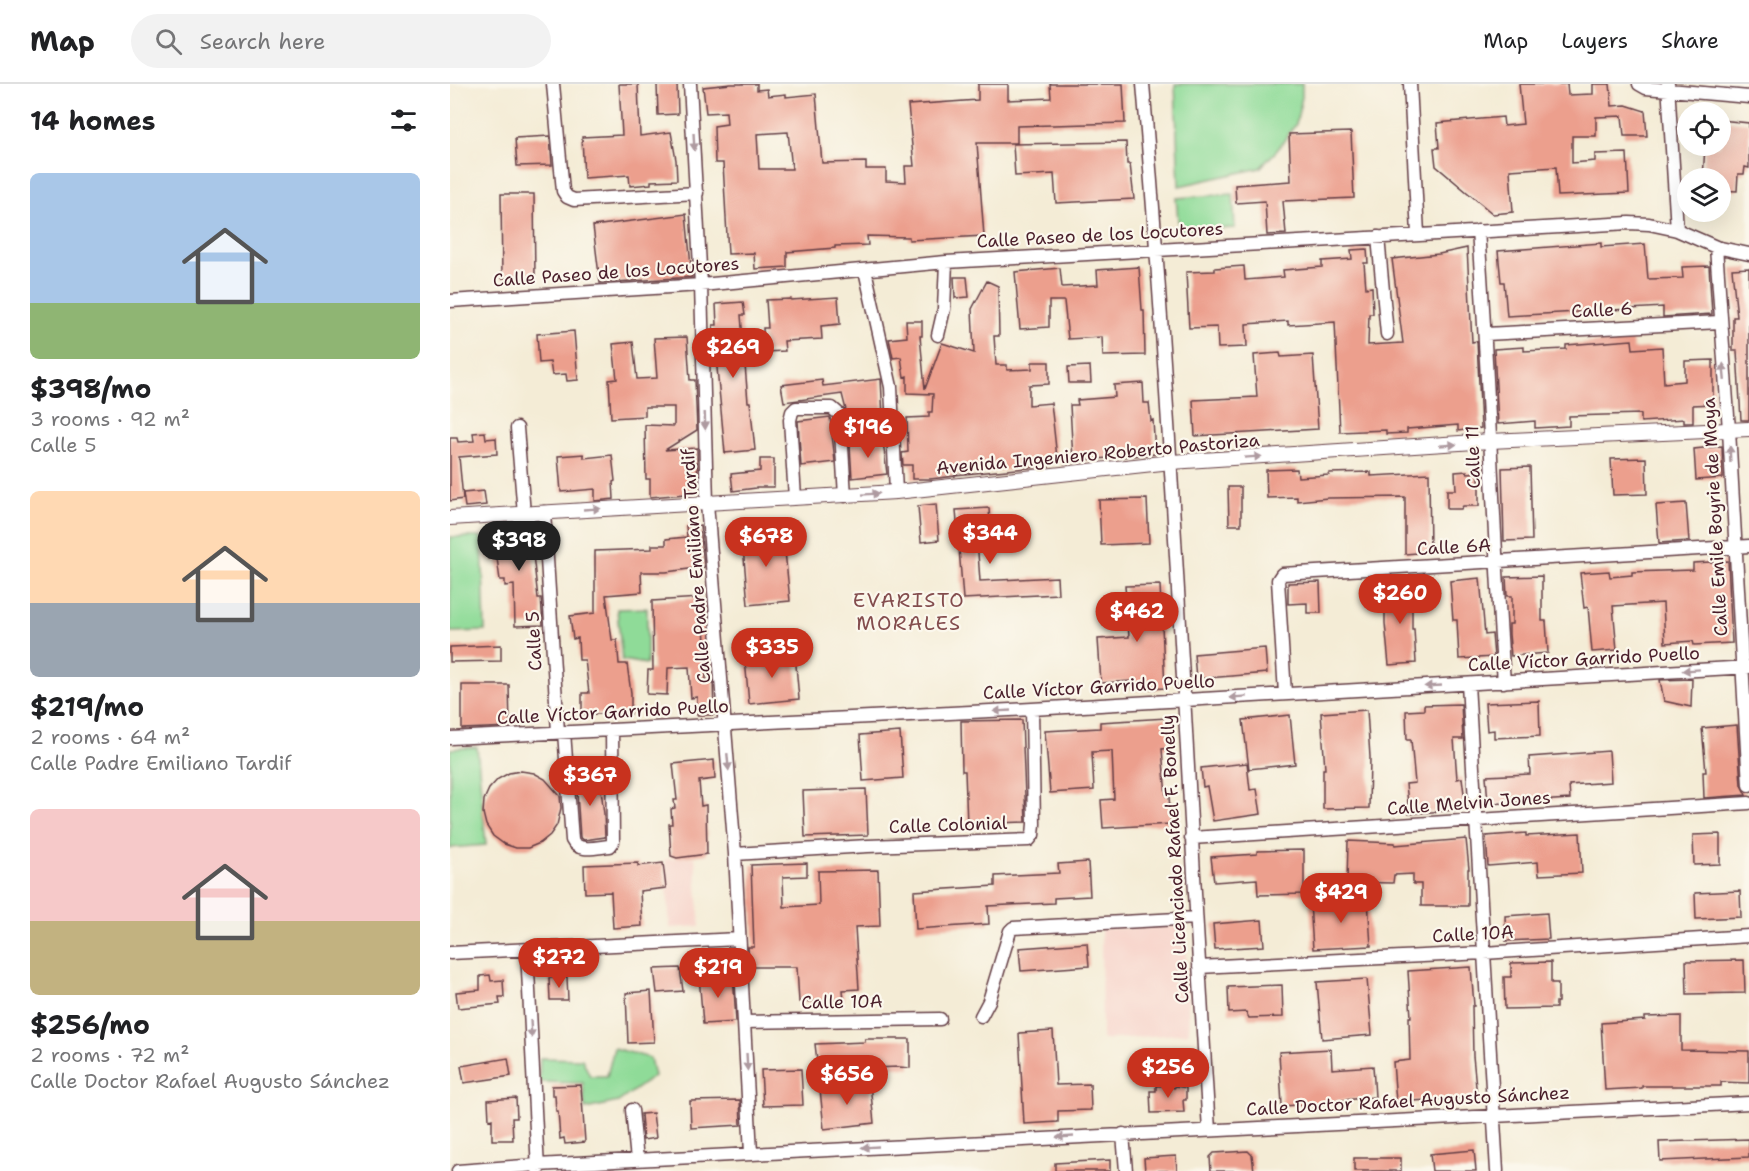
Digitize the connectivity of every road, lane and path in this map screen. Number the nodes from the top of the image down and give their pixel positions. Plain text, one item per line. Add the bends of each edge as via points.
1 (553, 84) edge
2 (690, 84) edge
3 (1143, 84) edge
4 (1410, 84) edge
5 (1639, 84) edge
6 (1668, 87) edge
7 (1749, 97) edge
8 (697, 193) junction
9 (1677, 230) junction
10 (1478, 231) junction
11 (1418, 234) junction
12 (1378, 237) junction
13 (1716, 247) junction
14 (1157, 249) junction
15 (1749, 254) edge
16 (946, 262) junction
17 (865, 270) junction
18 (700, 285) junction
19 (450, 302) edge
20 (1720, 322) junction
21 (938, 334) dead end
22 (1387, 334) dead end
23 (1486, 334) junction
24 (518, 428) dead end
25 (1749, 429) edge
26 (1729, 430) junction
27 (1490, 441) junction
28 (1171, 462) junction
29 (896, 492) junction
30 (845, 496) junction
31 (795, 498) junction
32 (707, 503) junction
33 (544, 512) junction
34 (524, 513) junction
35 (450, 519) edge
36 (1735, 546) junction
37 (1749, 546) edge
38 (1496, 562) junction
39 (1745, 667) edge
40 (1503, 682) junction
41 (1468, 684) junction
42 (1285, 694) junction
43 (1184, 700) junction
44 (1032, 709) junction
45 (725, 724) junction
46 (612, 730) junction
47 (561, 732) junction
48 (450, 738) edge
49 (1749, 785) edge
50 (1749, 803) edge
51 (1476, 820) junction
52 (1191, 838) junction
53 (735, 854) junction
54 (1197, 918) junction
55 (1749, 936) edge
56 (739, 939) junction
57 (527, 950) junction
58 (450, 953) edge
59 (1484, 953) junction
60 (1199, 967) junction
61 (981, 1016) dead end
62 (940, 1019) dead end
63 (745, 1022) junction
64 (1749, 1102) edge
65 (632, 1110) dead end
66 (1494, 1115) junction
67 (1209, 1130) junction
68 (1124, 1134) junction
69 (751, 1154) junction
70 (637, 1160) junction
71 (538, 1168) edge
72 (458, 1171) edge
73 (1125, 1171) edge
74 (1497, 1171) edge

1 - 8 street via 563,191 567,197 574,200
2 -> 8 street, Calle Padre Emiliano Tardif
3 - 14 street, Calle Licenciado Rafael F. Bonelly
4 - 11 street
5 - 6 street via 1646,88
6 - 7 street
6 - 9 street
8 - 18 street, Calle Padre Emiliano Tardif
9 - 10 street, Calle Paseo de los Locutores via 1629,223
9 - 13 street, Calle Paseo de los Locutores
10 - 11 street, Calle Paseo de los Locutores
10 - 23 street, Calle 11
11 - 12 street, Calle Paseo de los Locutores
12 - 14 street, Calle Paseo de los Locutores
12 - 22 street
13 - 15 street, Calle Paseo de los Locutores
13 - 20 street, Calle Emile Boyrie de Moya
14 - 16 street, Calle Paseo de los Locutores
14 - 28 street, Calle Licenciado Rafael F. Bonelly
16 - 17 street, Calle Paseo de los Locutores
16 - 21 street via 944,309
17 - 18 street, Calle Paseo de los Locutores
17 - 29 street via 891,387
18 - 19 street, Calle Paseo de los Locutores
18 -> 32 street, Calle Padre Emiliano Tardif
20 - 23 street, Calle 6
26 -> 20 street, Calle Emile Boyrie de Moya
23 - 27 street, Calle 11
24 - 34 street
25 - 26 street, Avenida Ingeniero Roberto Pastoriza
26 - 27 street, Avenida Ingeniero Roberto Pastoriza
36 -> 26 street, Calle Emile Boyrie de Moya
28 -> 27 street, Avenida Ingeniero Roberto Pastoriza
27 - 38 street, Calle 11
28 - 29 street, Avenida Ingeniero Roberto Pastoriza
28 - 43 street, Calle Licenciado Rafael F. Bonelly
30 -> 29 street, Avenida Ingeniero Roberto Pastoriza
30 - 31 street, Avenida Ingeniero Roberto Pastoriza
30 - 31 street via 840,415 832,408 796,408 790,420
31 - 32 street, Avenida Ingeniero Roberto Pastoriza
33 -> 32 street, Avenida Ingeniero Roberto Pastoriza
32 - 45 street, Calle Padre Emiliano Tardif
33 - 34 street, Avenida Ingeniero Roberto Pastoriza
33 - 47 street, Calle 5
34 - 35 street, Avenida Ingeniero Roberto Pastoriza
36 - 37 street, Calle 6A
36 - 38 street, Calle 6A
36 - 39 street, Calle Emile Boyrie de Moya
38 - 40 street, Calle 11
38 - 42 street, Calle 6A via 1282,574 1278,580
39 -> 40 street, Calle Víctor Garrido Puello
39 - 49 street, Calle Emile Boyrie de Moya
40 - 41 street, Calle Víctor Garrido Puello
41 -> 42 street, Calle Víctor Garrido Puello
41 - 51 street
42 -> 43 street, Calle Víctor Garrido Puello
43 - 44 street, Calle Víctor Garrido Puello
43 - 52 street, Calle Licenciado Rafael F. Bonelly
44 -> 45 street, Calle Víctor Garrido Puello
44 - 53 street, Calle Colonial via 1034,834 1029,840
45 - 46 street, Calle Víctor Garrido Puello
45 -> 53 street, Calle Padre Emiliano Tardif
46 - 47 street, Calle Víctor Garrido Puello
46 - 47 street, Calle 5 via 613,842 610,846 579,848 572,840
47 - 48 street, Calle Víctor Garrido Puello
50 - 51 street, Calle Melvin Jones
51 - 52 street, Calle Melvin Jones
51 - 59 street
52 - 54 street, Calle Licenciado Rafael F. Bonelly
53 - 56 street, Calle Padre Emiliano Tardif
54 - 60 street, Calle Licenciado Rafael F. Bonelly
54 - 61 street via 1013,928
55 - 59 street, Calle 10A
56 - 57 street
56 - 63 street, Calle Padre Emiliano Tardif
57 - 58 street
57 -> 71 street
59 - 60 street, Calle 10A
59 - 66 street
60 - 67 street, Calle Licenciado Rafael F. Bonelly
62 - 63 street, Calle 10A
63 -> 69 street, Calle Padre Emiliano Tardif
64 - 66 street, Calle Doctor Rafael Augusto Sánchez
65 - 70 street
66 - 67 street, Calle Doctor Rafael Augusto Sánchez
66 - 74 street
67 - 68 street, Calle Doctor Rafael Augusto Sánchez
68 -> 69 street, Calle Doctor Rafael Augusto Sánchez
68 - 73 street
69 - 70 street, Calle Doctor Rafael Augusto Sánchez
70 - 71 street, Calle Doctor Rafael Augusto Sánchez
71 - 72 street, Calle Doctor Rafael Augusto Sánchez

